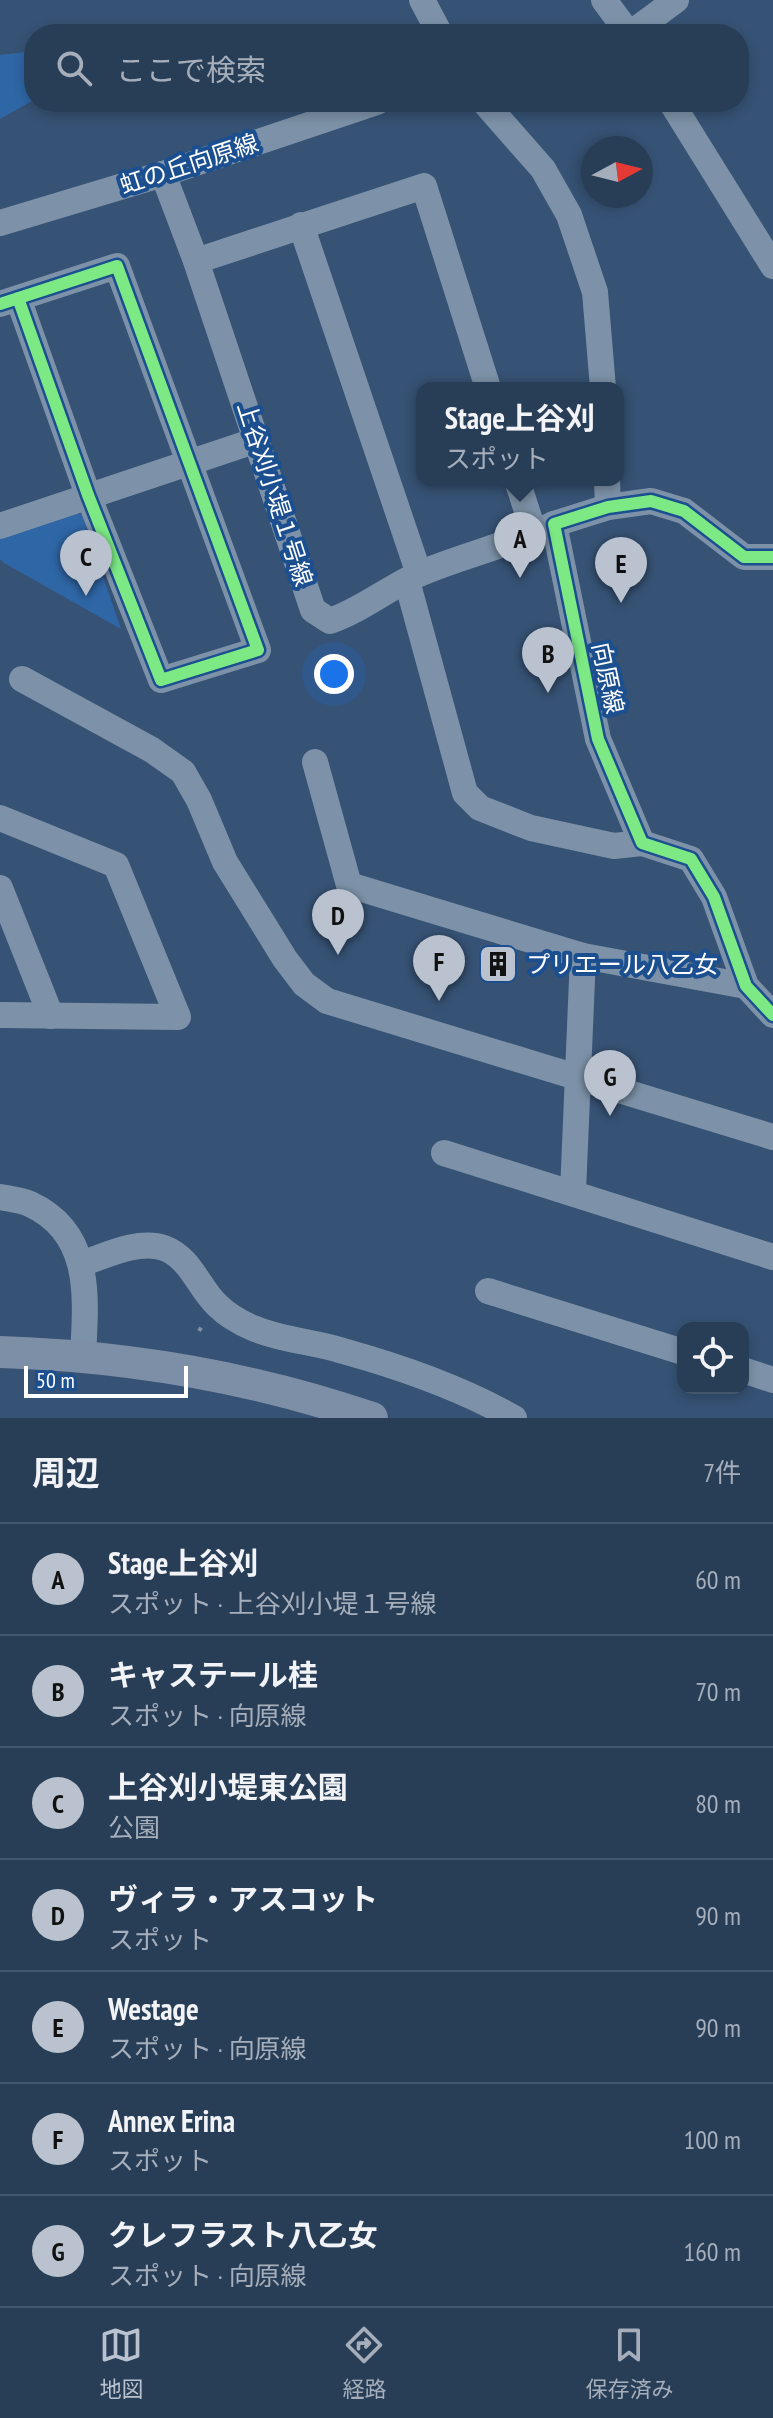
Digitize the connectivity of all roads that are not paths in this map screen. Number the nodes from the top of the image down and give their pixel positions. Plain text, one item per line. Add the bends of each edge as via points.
1 (422, 0) edge
2 (604, 0) edge
3 (676, 0) edge
4 (435, 24) edge
5 (622, 24) edge
6 (644, 24) edge
7 (347, 112) edge
8 (493, 112) edge
9 (677, 112) edge
10 (163, 174) junction
11 (0, 223) edge
12 (301, 225) junction
13 (196, 261) junction
14 (773, 266) edge
15 (9, 301) edge
16 (486, 382) edge
17 (602, 382) edge
18 (257, 440) junction
19 (189, 461) junction
20 (520, 486) edge
21 (607, 486) edge
22 (88, 495) junction
23 (608, 507) junction
24 (0, 526) edge
25 (544, 528) junction
26 (773, 557) edge
27 (413, 577) junction
28 (22, 679) dead end
29 (315, 762) dead end
30 (0, 818) edge
31 (642, 843) junction
32 (0, 888) edge
33 (583, 956) junction
34 (746, 986) junction
35 (0, 1015) edge
36 (773, 1015) edge
37 (51, 1016) junction
38 (578, 1078) junction
39 (773, 1137) edge
40 (444, 1153) dead end
41 (573, 1192) junction
42 (0, 1197) edge
43 (773, 1257) edge
44 (81, 1264) junction
45 (488, 1291) dead end
46 (677, 1350) edge
47 (0, 1352) edge
48 (83, 1356) junction
49 (749, 1372) edge
50 (773, 1380) edge
51 (372, 1418) edge
52 (514, 1418) edge

1 - 4 street
2 - 5 street
3 - 6 street
7 - 10 street, 虹の丘向原線
8 - 17 street via 543,169 569,215 595,292
9 - 14 street
10 - 11 street, 虹の丘向原線
10 - 13 street, 上谷刈小堤１号線
12 - 13 street
12 - 16 street via 424,186
12 - 27 street
13 - 18 street, 上谷刈小堤１号線
15 - 19 street via 117,266
15 - 22 street
18 - 19 street
18 - 27 street, 上谷刈小堤１号線 via 313,610 330,621
19 - 22 street
19 - 22 street via 258,650 161,680
20 - 25 street, 向原線
21 - 23 street
22 - 24 street
23 - 25 street
23 - 26 street via 651,501 684,511 744,557
25 - 27 street, 上谷刈小堤１号線
25 - 31 street, 向原線 via 598,739
27 - 31 street via 465,793 480,808 531,828 614,846
28 - 38 street via 183,772 225,862 285,959 320,996
29 - 33 street via 349,885
30 - 37 street via 116,865 178,1017
31 - 34 street via 691,859 714,897
32 - 37 street
33 - 34 street
33 - 38 street
34 - 36 street
35 - 37 street
38 - 39 street
38 - 41 street
40 - 41 street
41 - 43 street
42 - 44 street via 29,1204 58,1222
44 - 48 street
44 - 52 street via 139,1246 163,1247 190,1267 217,1306 255,1329 431,1379
45 - 46 street
47 - 48 main road
48 - 51 main road via 197,1372 316,1399
49 - 50 street

